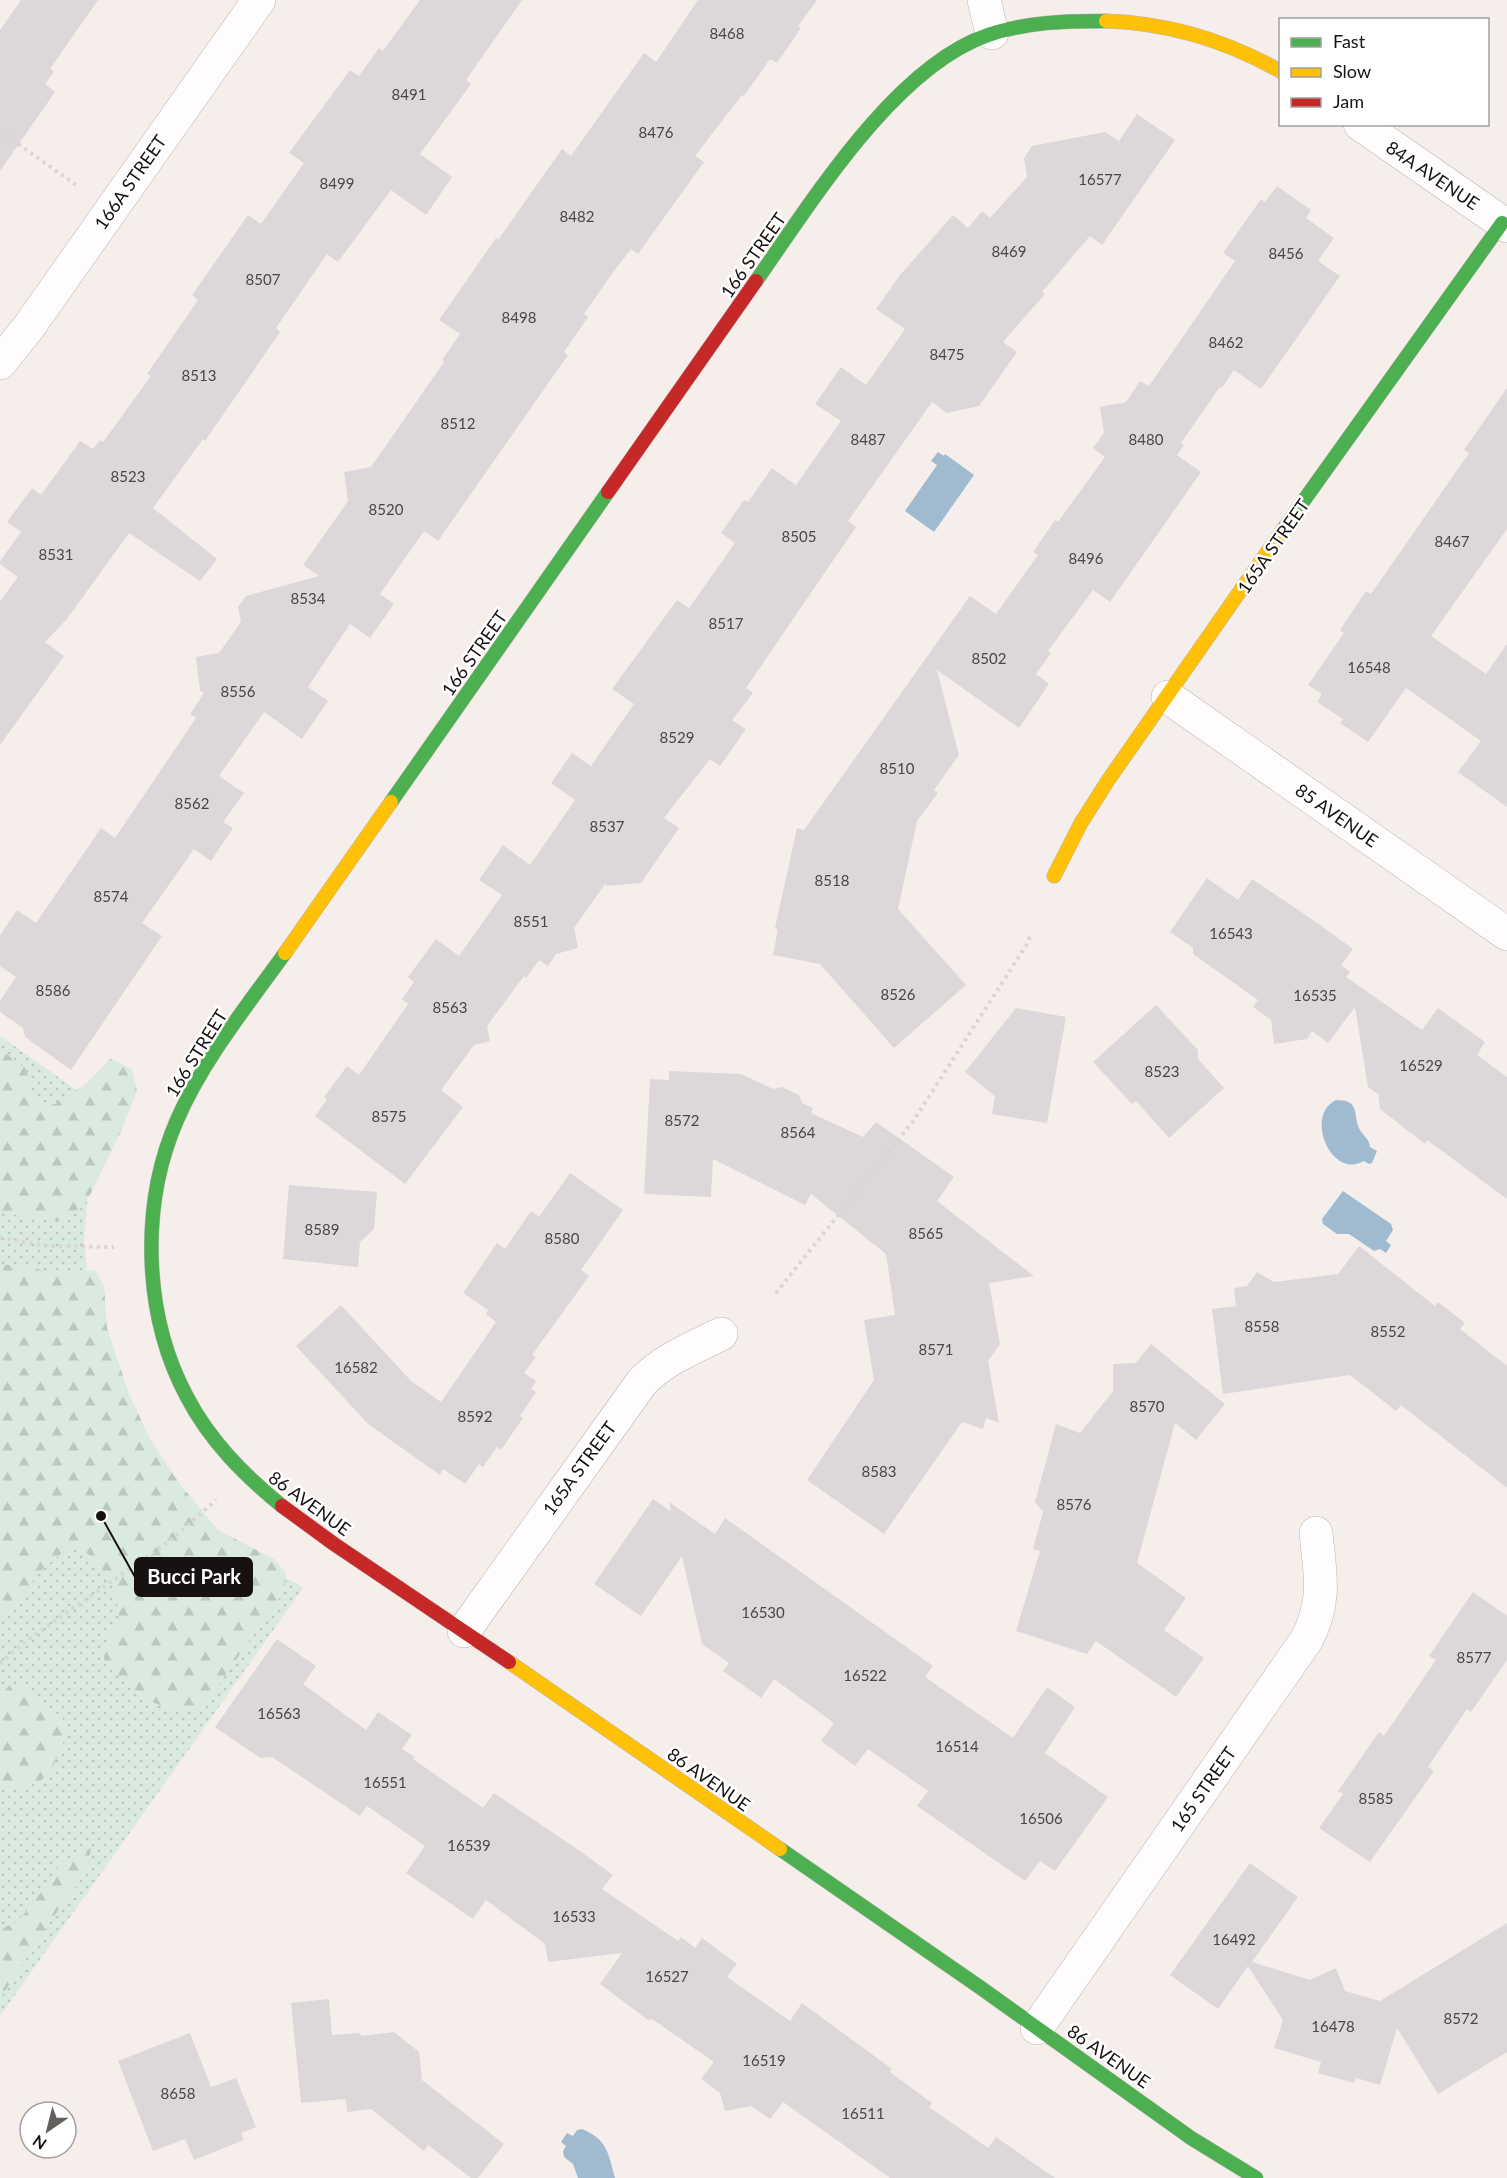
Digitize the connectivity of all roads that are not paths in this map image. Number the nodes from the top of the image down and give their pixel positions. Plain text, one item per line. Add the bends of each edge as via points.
1 (259, 0) edge
2 (984, 0) edge
3 (993, 33) junction
4 (1279, 70) edge
5 (1362, 126) edge
6 (1505, 224) edge
7 (0, 363) edge
8 (1168, 697) junction
9 (1054, 876) dead end
10 (1507, 934) edge
11 (721, 1334) dead end
12 (177, 1375) joint
13 (1316, 1533) dead end
14 (464, 1630) junction
15 (1037, 2028) junction
16 (1256, 2178) edge

1 - 7 street, 166A STREET
2 - 3 street
3 - 4 street via 1041,21 1107,19 1193,34 1249,54
3 - 12 street, 166 STREET via 953,51 928,71 859,139 829,177 195,1084 164,1155 152,1229 151,1262 157,1307
5 - 6 street, 84A AVENUE
6 - 8 street, 165A STREET via 1333,459
8 - 9 street, 165A STREET via 1090,807
8 - 10 street, 85 AVENUE
11 - 14 street, 165A STREET via 674,1357 642,1382
12 - 14 street, 86 AVENUE via 205,1427 246,1477 301,1522
13 - 15 street, 165 STREET via 1321,1602 1307,1638
14 - 15 street, 86 AVENUE
15 - 16 street, 86 AVENUE via 1197,2142

